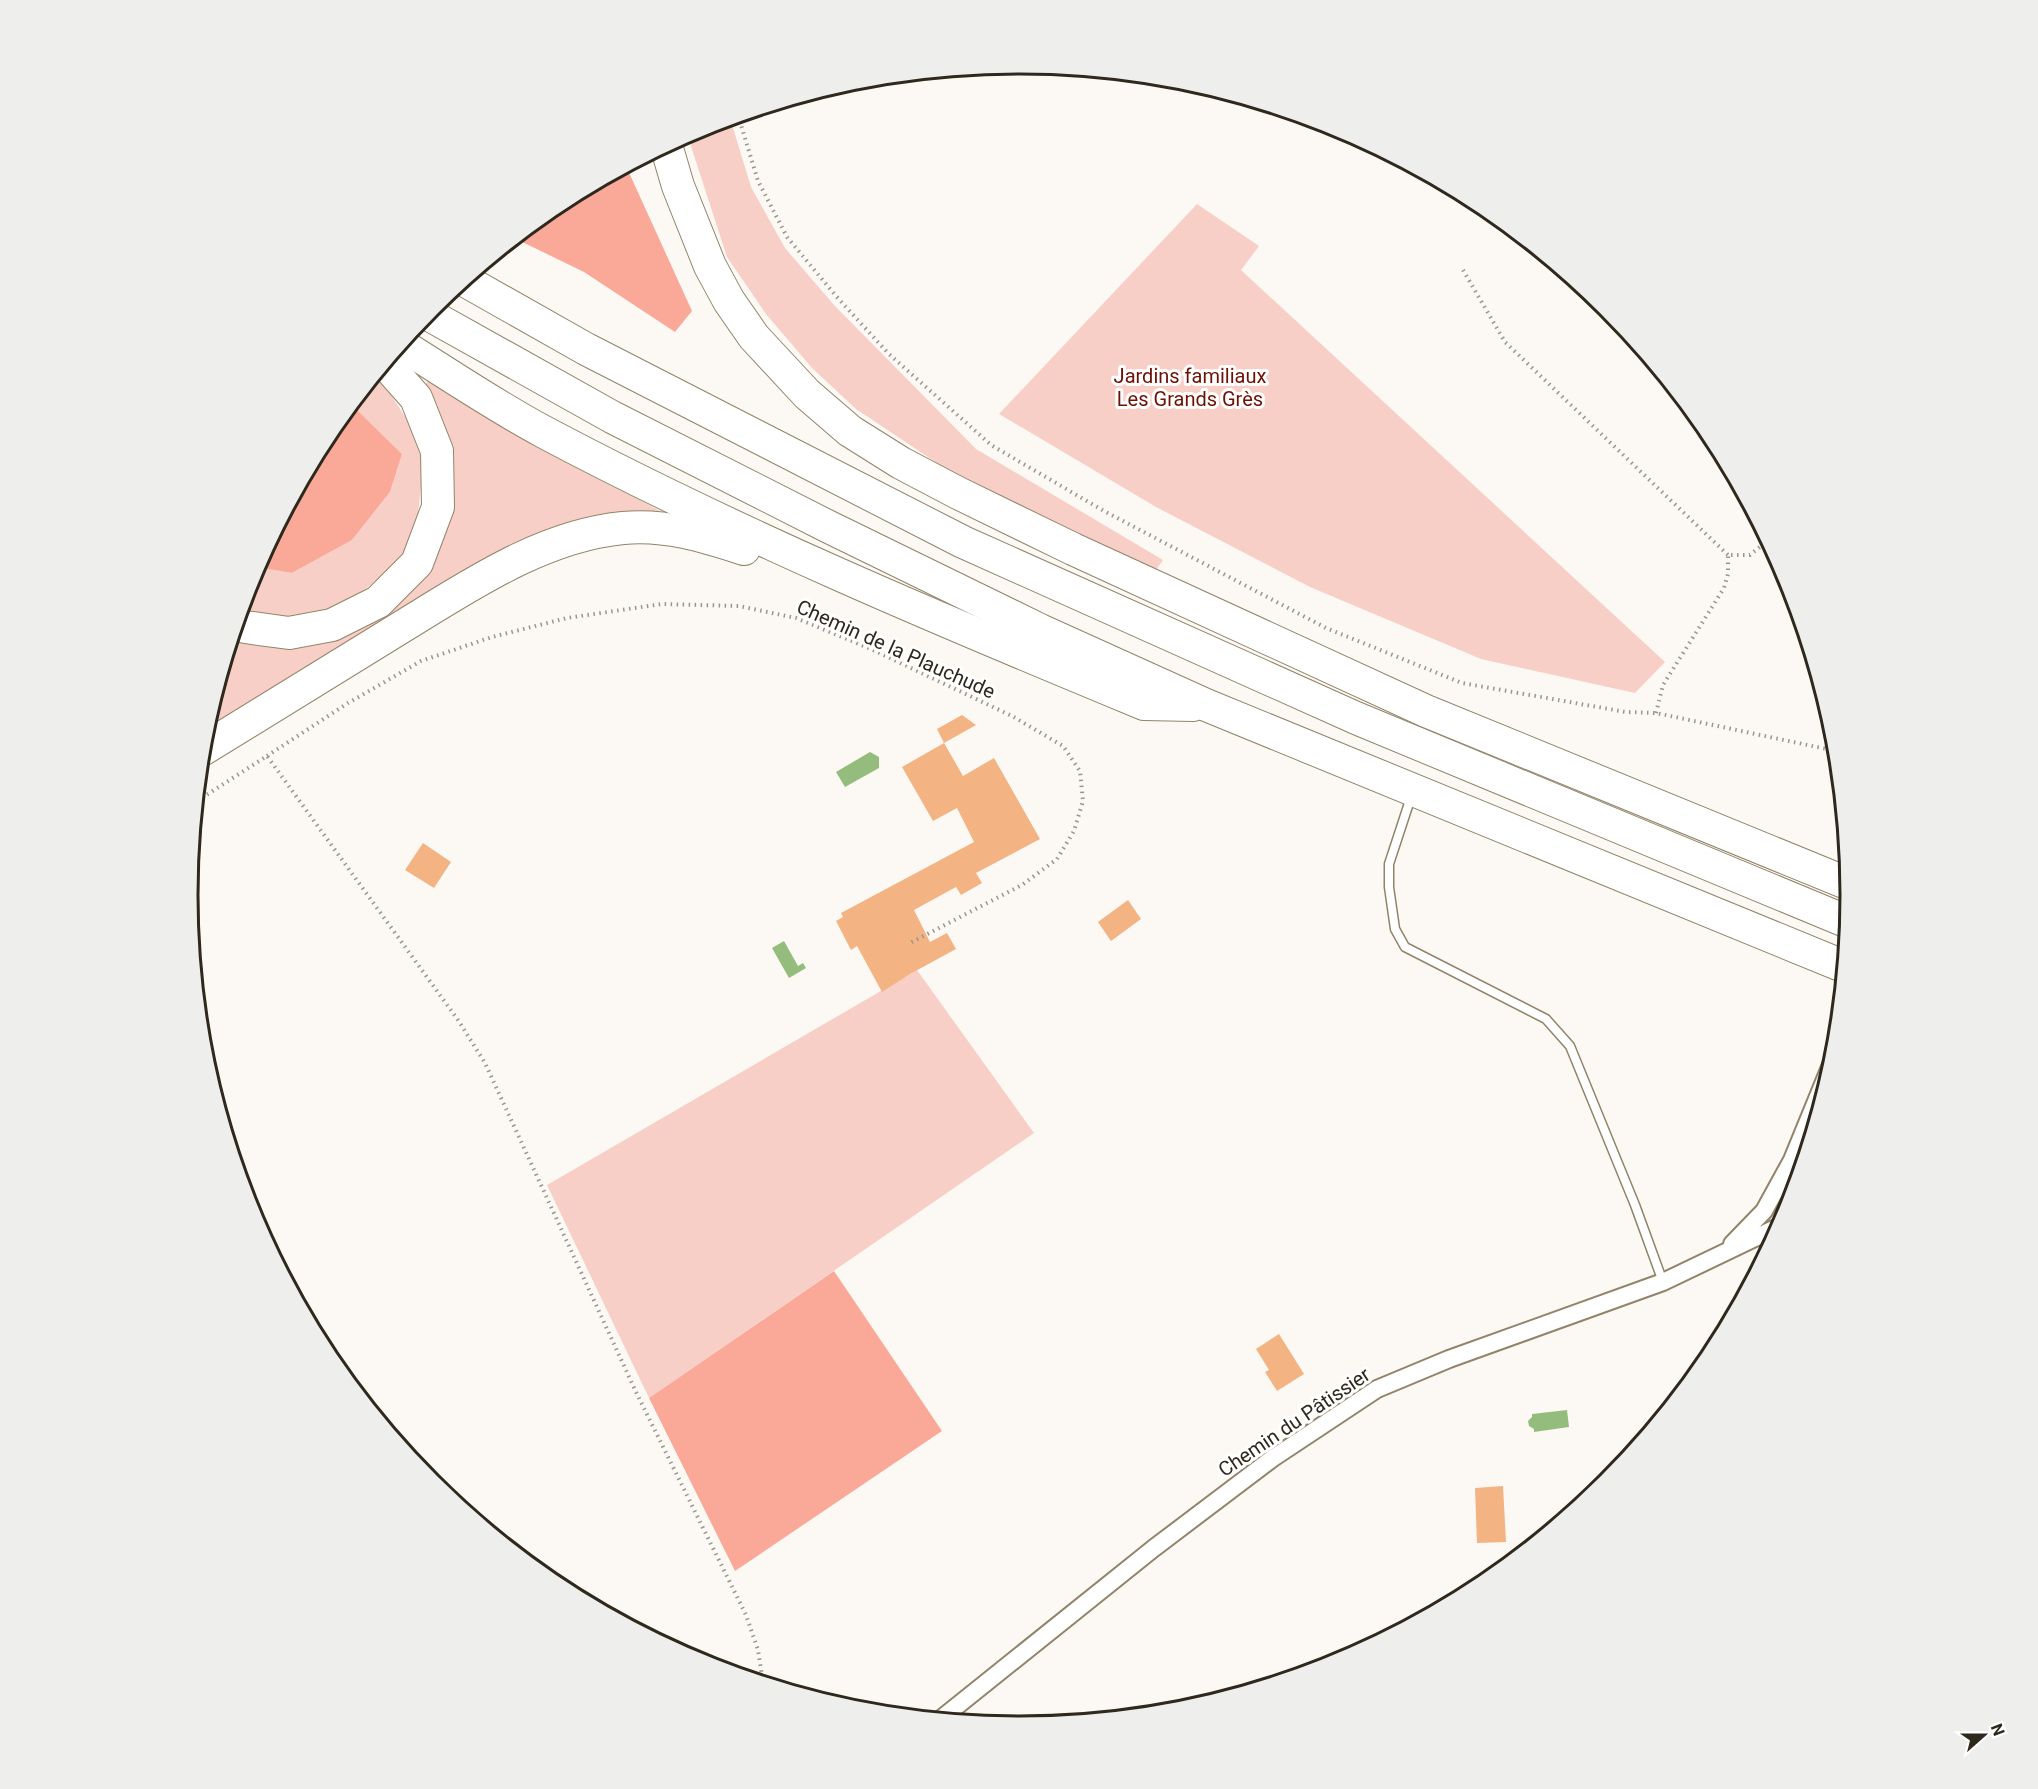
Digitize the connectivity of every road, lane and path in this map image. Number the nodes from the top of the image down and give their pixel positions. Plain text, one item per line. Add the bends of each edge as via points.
1 (740, 123) edge
2 (668, 153) edge
3 (1463, 270) dead end
4 (471, 284) edge
5 (435, 318) edge
6 (407, 348) edge
7 (390, 368) edge
8 (1762, 545) edge
9 (1728, 555) junction
10 (873, 589) junction
11 (244, 626) edge
12 (1206, 705) junction
13 (1656, 712) junction
14 (212, 743) edge
15 (1827, 749) edge
16 (267, 756) junction
17 (1413, 790) junction
18 (204, 796) edge
19 (1839, 880) edge
20 (1839, 918) edge
21 (909, 944) dead end
22 (1837, 963) edge
23 (1806, 1125) edge
24 (1767, 1233) edge
25 (1723, 1253) junction
26 (1663, 1282) junction
27 (762, 1674) edge
28 (949, 1712) edge

1 - 13 path via 758,181 787,237 888,353 991,445 1104,511 1326,628 1472,685 1626,712
2 - 19 highway via 711,267 754,337 807,394 850,431 901,463 1093,559 1416,706
3 - 9 path via 1505,342
4 - 20 highway via 586,350 963,542 1356,718
5 - 12 highway via 612,417 817,521 1040,630
6 - 10 highway via 542,431
7 - 11 highway via 416,398 437,451 438,507 417,563 378,603 332,625 289,633
8 - 9 path via 1750,555
9 - 13 path via 1724,588 1663,685
10 - 12 highway via 1144,704
10 - 14 highway via 831,583 697,534 662,527 597,532 497,570
12 - 17 highway
13 - 15 path
16 - 18 path, Chemin de la Plauchude
16 - 21 path, Chemin de la Plauchude via 421,661 492,637 567,618 662,604 739,606 796,618 1012,716 1063,746 1080,771 1083,801 1074,831 1057,860 1022,885
16 - 27 path via 458,1020 485,1064 632,1382 746,1615
17 - 22 highway
17 - 26 lane via 1389,864 1395,930 1405,947 1546,1019 1570,1046
23 - 25 street via 1764,1211
24 - 25 street, Chemin du Pâtissier
25 - 26 street, Chemin du Pâtissier
26 - 28 street, Chemin du Pâtissier via 1449,1359 1360,1399 1273,1458 1154,1548

